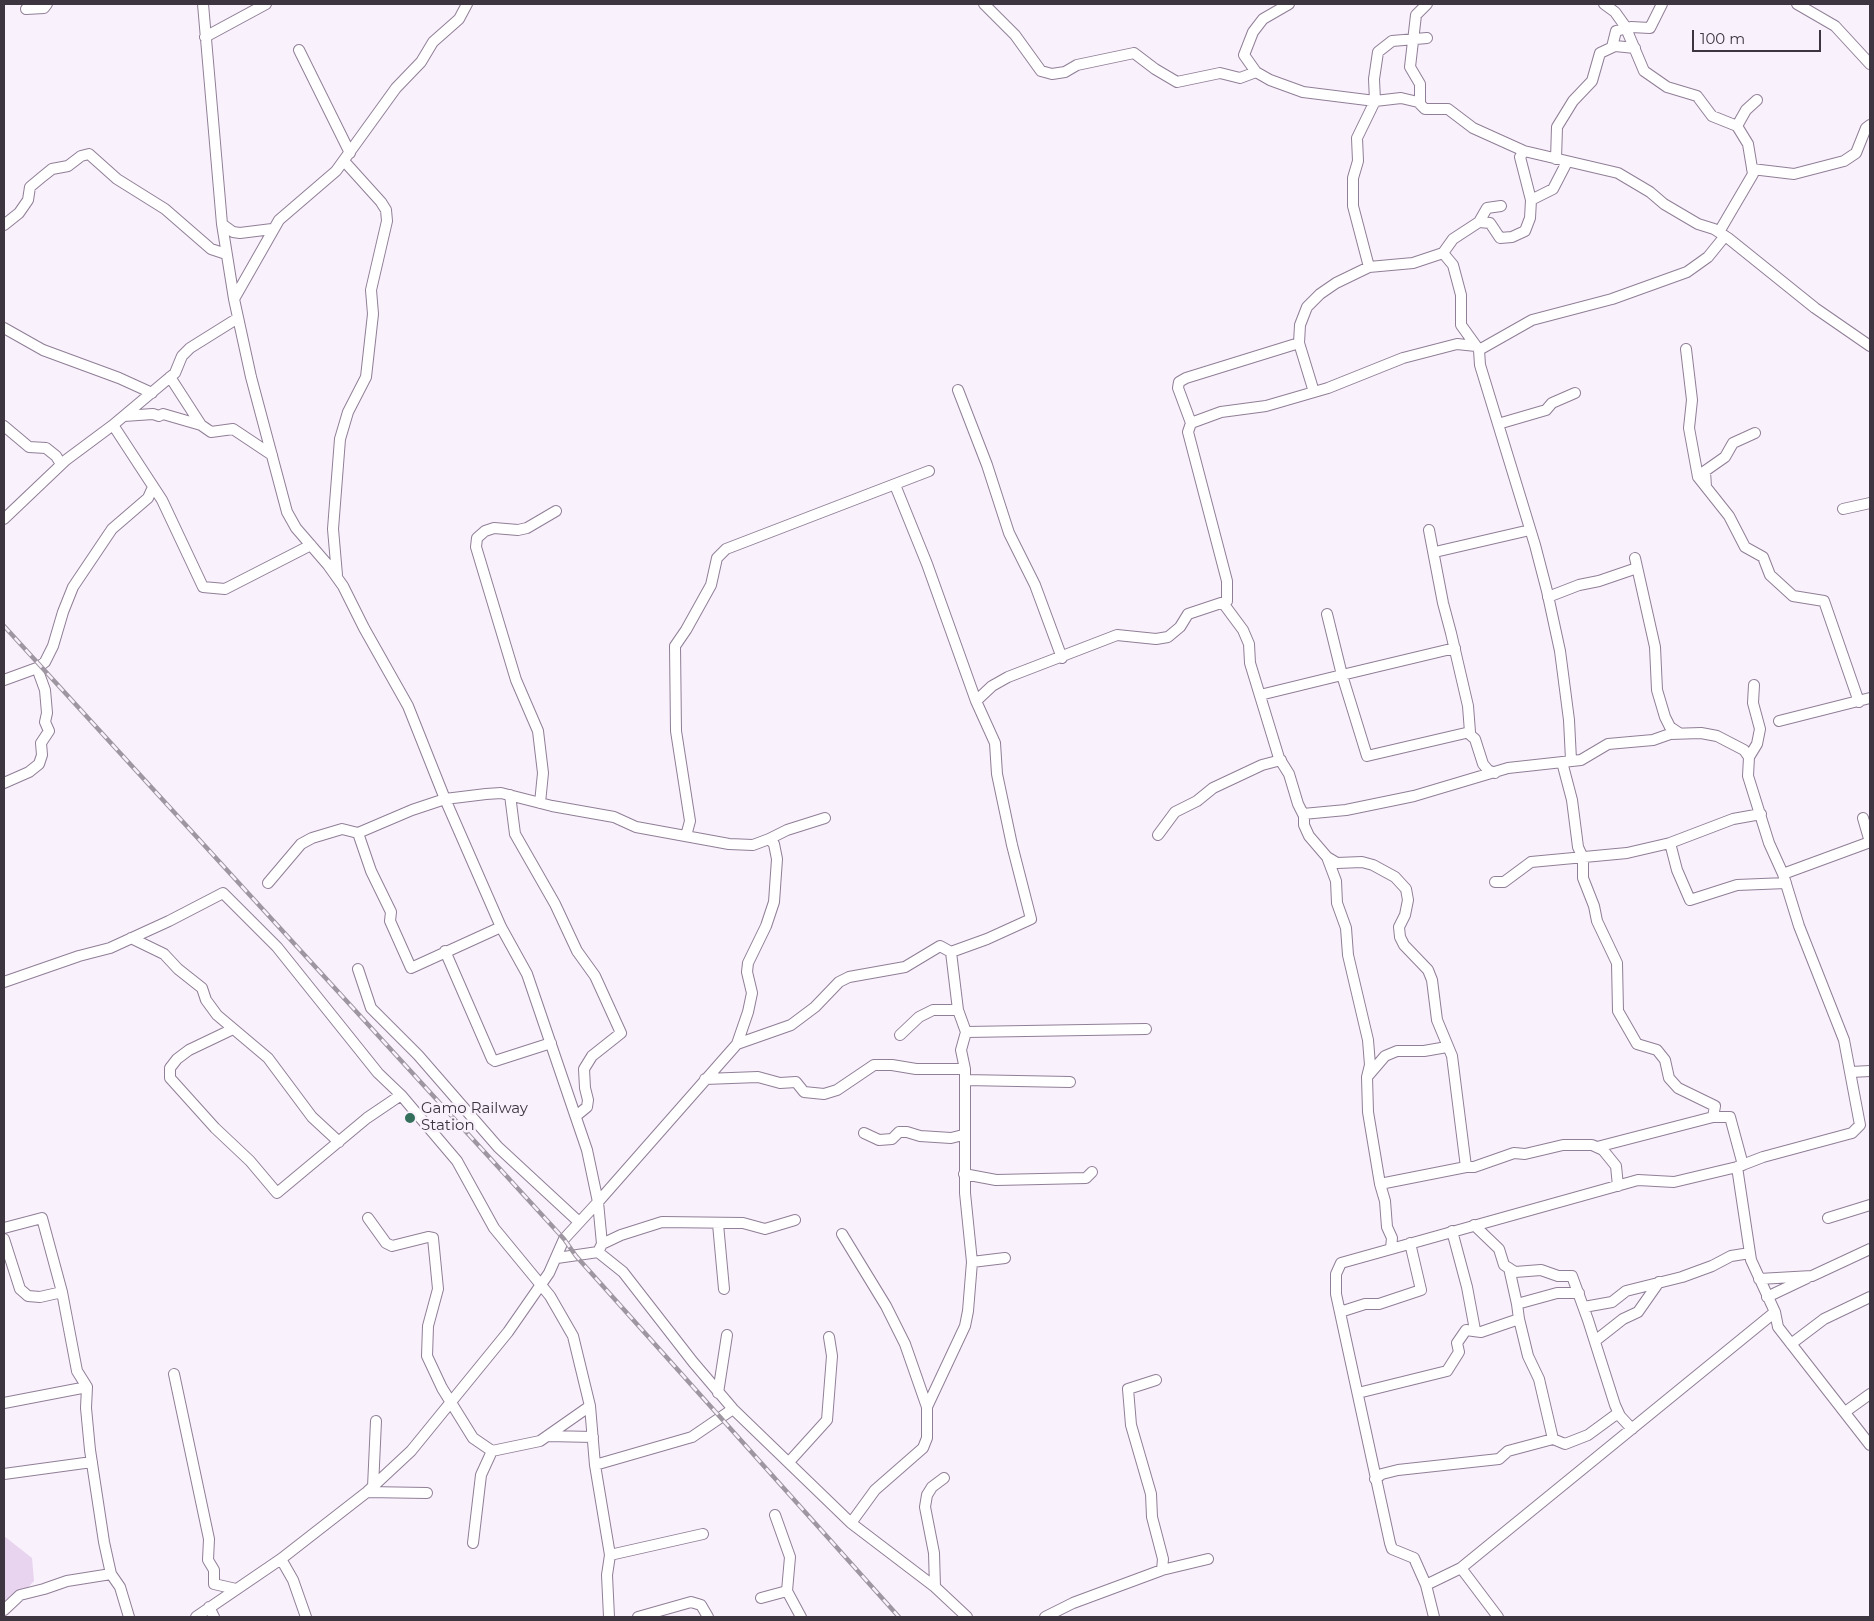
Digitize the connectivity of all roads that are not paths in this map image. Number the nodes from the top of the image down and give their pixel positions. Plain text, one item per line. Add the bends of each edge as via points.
1 (47, 4) edge
2 (203, 4) edge
3 (266, 4) edge
4 (467, 4) edge
5 (984, 4) edge
6 (1289, 4) edge
7 (1427, 4) edge
8 (1604, 4) edge
9 (1662, 4) edge
10 (1797, 4) edge
11 (26, 9) dead end
12 (1626, 28) junction
13 (205, 36) junction
14 (1427, 38) dead end
15 (1412, 40) junction
16 (1612, 47) junction
17 (1635, 48) junction
18 (299, 50) dead end
19 (1870, 64) edge
20 (1256, 72) junction
21 (1757, 100) dead end
22 (1375, 101) junction
23 (1420, 104) junction
24 (1870, 125) edge
25 (1736, 126) junction
26 (1524, 151) junction
27 (347, 157) junction
28 (1556, 160) junction
29 (1567, 162) junction
30 (1752, 169) junction
31 (1530, 200) junction
32 (1501, 206) dead end
33 (1479, 222) junction
34 (222, 224) junction
35 (4, 225) edge
36 (272, 229) junction
37 (1722, 234) junction
38 (226, 254) junction
39 (1443, 254) junction
40 (1369, 267) junction
41 (234, 299) junction
42 (238, 318) junction
43 (4, 328) edge
44 (1299, 343) junction
45 (1870, 346) edge
46 (1478, 348) junction
47 (1686, 349) dead end
48 (170, 377) junction
49 (958, 390) dead end
50 (1314, 392) junction
51 (152, 393) junction
52 (1575, 393) dead end
53 (124, 416) junction
54 (1191, 423) junction
55 (1498, 424) junction
56 (113, 425) junction
57 (201, 425) junction
58 (4, 426) edge
59 (1755, 433) dead end
60 (272, 455) junction
61 (61, 464) junction
62 (930, 471) dead end
63 (895, 485) junction
64 (153, 487) junction
65 (1706, 488) junction
66 (1870, 502) edge
67 (1843, 509) dead end
68 (556, 512) dead end
69 (4, 519) edge
70 (1430, 530) dead end
71 (1530, 530) junction
72 (311, 545) junction
73 (1434, 552) junction
74 (337, 578) junction
75 (1548, 597) junction
76 (1223, 602) junction
77 (1327, 614) dead end
78 (1455, 648) junction
79 (1062, 658) junction
80 (37, 668) junction
81 (1342, 675) junction
82 (4, 680) edge
83 (1754, 685) dead end
84 (1260, 695) junction
85 (1870, 698) edge
86 (976, 701) junction
87 (1859, 702) junction
88 (1779, 721) dead end
89 (1468, 733) junction
90 (1679, 733) junction
91 (1749, 757) junction
92 (1281, 760) junction
93 (1567, 761) junction
94 (1495, 773) junction
95 (4, 783) edge
96 (510, 795) junction
97 (445, 800) junction
98 (540, 803) junction
99 (1304, 814) junction
100 (1760, 814) junction
101 (826, 818) dead end
102 (1863, 818) dead end
103 (358, 833) junction
104 (1158, 835) dead end
105 (686, 836) junction
106 (769, 839) junction
107 (1870, 842) edge
108 (1670, 843) junction
109 (1327, 857) junction
110 (1583, 858) junction
111 (1785, 879) junction
112 (268, 882) dead end
113 (1495, 882) dead end
114 (501, 927) junction
115 (131, 938) junction
116 (445, 951) junction
117 (951, 952) junction
118 (358, 969) dead end
119 (4, 982) edge
120 (958, 1010) junction
121 (232, 1029) junction
122 (1146, 1029) dead end
123 (966, 1032) junction
124 (900, 1035) dead end
125 (551, 1044) junction
126 (737, 1044) junction
127 (1447, 1047) junction
128 (965, 1069) junction
129 (1870, 1071) edge
130 (1851, 1072) junction
131 (1367, 1077) junction
132 (706, 1080) junction
133 (965, 1080) junction
134 (1070, 1082) dead end
135 (401, 1095) junction
136 (576, 1116) junction
137 (1860, 1116) junction
138 (1713, 1117) junction
139 (1870, 1119) edge
140 (864, 1133) dead end
141 (963, 1135) junction
142 (339, 1142) junction
143 (1598, 1148) junction
144 (1740, 1166) junction
145 (1466, 1167) junction
146 (1092, 1172) dead end
147 (964, 1174) junction
148 (1380, 1184) junction
149 (1618, 1186) junction
150 (598, 1202) junction
151 (1870, 1205) edge
152 (368, 1218) dead end
153 (1828, 1218) dead end
154 (795, 1220) dead end
155 (579, 1222) junction
156 (718, 1224) junction
157 (1474, 1225) junction
158 (4, 1228) edge
159 (1452, 1232) junction
160 (842, 1234) dead end
161 (4, 1240) edge
162 (1410, 1243) junction
163 (600, 1248) junction
164 (1391, 1248) junction
165 (1870, 1249) edge
166 (1750, 1253) junction
167 (557, 1258) junction
168 (1005, 1258) dead end
169 (972, 1262) junction
170 (1509, 1268) junction
171 (1812, 1276) junction
172 (1759, 1279) junction
173 (1659, 1282) junction
174 (541, 1285) junction
175 (724, 1289) dead end
176 (62, 1292) junction
177 (1578, 1293) junction
178 (1767, 1297) junction
179 (1870, 1297) edge
180 (1517, 1304) junction
181 (1584, 1308) junction
182 (1340, 1312) junction
183 (1775, 1312) junction
184 (1519, 1319) junction
185 (1474, 1330) junction
186 (727, 1335) dead end
187 (829, 1337) dead end
188 (1595, 1341) junction
189 (1791, 1344) junction
190 (174, 1374) dead end
191 (1156, 1380) dead end
192 (87, 1387) junction
193 (718, 1393) junction
194 (1358, 1393) junction
195 (1870, 1394) edge
196 (452, 1401) junction
197 (4, 1403) edge
198 (590, 1406) junction
199 (927, 1407) junction
200 (733, 1409) junction
201 (1845, 1412) junction
202 (1618, 1413) junction
203 (376, 1421) dead end
204 (1632, 1430) junction
205 (548, 1436) junction
206 (593, 1436) junction
207 (1553, 1439) junction
208 (1870, 1445) edge
209 (492, 1451) junction
210 (92, 1462) junction
211 (789, 1462) junction
212 (595, 1466) junction
213 (4, 1474) edge
214 (944, 1478) dead end
215 (1375, 1479) junction
216 (370, 1490) junction
217 (426, 1493) dead end
218 (775, 1515) dead end
219 (851, 1524) junction
220 (703, 1534) dead end
221 (473, 1543) dead end
222 (610, 1555) junction
223 (281, 1559) junction
224 (1208, 1559) dead end
225 (1461, 1568) junction
226 (1162, 1570) junction
227 (111, 1574) junction
228 (1426, 1585) junction
229 (935, 1587) junction
230 (236, 1588) junction
231 (787, 1591) junction
232 (761, 1598) dead end
233 (208, 1607) junction
234 (4, 1610) edge
235 (129, 1617) edge
236 (196, 1617) edge
237 (214, 1617) edge
238 (306, 1617) edge
239 (609, 1617) edge
240 (638, 1617) edge
241 (708, 1617) edge
242 (802, 1617) edge
243 (968, 1617) edge
244 (1045, 1617) edge
245 (1434, 1617) edge
246 (1498, 1617) edge

1 - 11 street via 44,8
2 - 13 street
3 - 13 street
4 - 27 street via 459,19 433,42 422,62 396,88
5 - 20 street via 1016,35 1041,71 1052,74 1065,72 1077,65 1134,53 1177,82 1220,73 1240,78
6 - 20 street via 1263,19 1253,32 1244,55
7 - 15 street via 1416,15
8 - 12 street via 1615,12
9 - 12 street via 1650,28
10 - 19 street via 1835,26
12 - 16 street via 1616,30
12 - 17 street
13 - 34 street
14 - 15 street
15 - 22 street via 1392,42 1378,52
15 - 23 street via 1410,67 1420,84
16 - 17 street
16 - 28 street via 1600,53 1592,81 1573,101 1557,127
17 - 25 street via 1644,71 1667,87 1697,96 1712,116
18 - 27 street
20 - 22 street via 1303,92
21 - 25 street
22 - 23 street via 1401,98
22 - 40 street via 1357,138 1358,161 1353,178 1353,206
23 - 26 street via 1425,109 1448,109 1473,128
24 - 30 street via 1856,153 1844,160 1794,174
25 - 30 street via 1748,144
26 - 28 street
26 - 31 street via 1520,157
27 - 36 street via 322,184 288,210
27 - 74 street via 386,210 387,222 371,290 373,314 366,377 348,412 340,439 333,528
28 - 29 street
29 - 31 street via 1553,189
29 - 37 street via 1618,173 1689,219
30 - 37 street via 1753,174
31 - 33 street via 1530,218 1525,231 1512,237 1500,238 1490,223
32 - 33 street via 1488,208
33 - 39 street via 1454,239
34 - 36 street via 232,232 240,233
34 - 38 street
35 - 38 street via 19,213 28,200 30,187 52,169 68,166 89,154 117,179 165,209 211,249
36 - 41 street
37 - 45 street via 1815,308
37 - 46 street via 1708,257 1687,272 1612,298 1532,320
38 - 41 street
39 - 40 street via 1414,263
39 - 46 street via 1453,265 1461,295 1461,325
40 - 44 street via 1336,283 1308,307 1300,324
41 - 42 street
42 - 48 street via 190,348
42 - 60 street
43 - 51 street via 43,350
44 - 50 street
44 - 54 street via 1179,382 1178,388
46 - 50 street via 1457,344 1403,358
46 - 55 street
47 - 65 street via 1692,400 1689,428 1698,477
48 - 51 street
48 - 57 street
49 - 79 street via 1009,532 1035,585
50 - 54 street via 1266,406 1221,412
51 - 53 street
52 - 55 street via 1552,403 1546,410
53 - 56 street
53 - 57 street via 163,414
54 - 76 street via 1188,432 1227,581 1227,601
55 - 71 street
56 - 61 street
56 - 64 street
57 - 60 street via 211,432 233,429
58 - 61 street via 29,447 46,448
59 - 65 street via 1734,443 1725,457 1705,471
60 - 72 street via 287,512
61 - 69 street
62 - 63 street
63 - 86 street
63 - 105 street via 726,548 717,558 711,584 675,646 676,731 690,821
64 - 72 street via 204,587 225,589
64 - 80 street via 148,498 112,529 80,576 67,600 53,646 45,662
65 - 87 street via 1730,516 1744,547 1763,558 1770,574 1793,596 1824,601
66 - 67 street
68 - 98 street via 527,528 485,531 478,538 476,547 513,672 538,731 542,774
70 - 73 street
71 - 73 street
71 - 75 street
72 - 74 street
73 - 78 street
74 - 97 street via 408,706
75 - 90 street via 1599,581 1636,563 1655,647 1659,697 1670,727
75 - 93 street via 1560,651 1569,720
76 - 79 street via 1188,614 1168,637 1118,635
76 - 84 street via 1249,644 1250,662
77 - 81 street
78 - 81 street
78 - 89 street via 1468,706
79 - 86 street via 1008,677
80 - 82 street
80 - 95 street via 45,690 45,722 49,731 41,743 39,764
81 - 84 street
81 - 89 street via 1367,756
83 - 91 street via 1753,703 1760,729 1757,744
84 - 92 street
85 - 87 street
86 - 117 street via 995,743 997,774 1031,919 988,940
87 - 88 street
89 - 94 street via 1475,739 1483,764
90 - 91 street via 1717,736 1738,746
90 - 93 street via 1653,740 1608,744 1581,760
91 - 100 street via 1748,776
92 - 99 street
92 - 104 street via 1262,765 1213,788 1175,812
93 - 94 street via 1508,768
93 - 110 street via 1578,847
94 - 99 street via 1414,796 1346,810
96 - 97 street via 501,793
96 - 98 street
96 - 136 street via 515,834 578,951 595,976 621,1033 592,1056 584,1069 587,1107
97 - 103 street
97 - 114 street
98 - 105 street via 614,817 636,827
99 - 109 street via 1309,836
100 - 108 street via 1733,819
100 - 111 street
101 - 106 street
102 - 107 street
103 - 112 street via 342,829 306,841
103 - 116 street via 411,968
105 - 106 street via 753,845
106 - 126 street via 774,844 777,859 774,902 748,963 752,993
107 - 111 street
108 - 110 street via 1627,853
108 - 111 street via 1690,900 1737,885
109 - 127 street via 1338,863 1373,865 1395,877 1406,889 1408,900 1399,928 1400,937 1428,970 1434,1007
109 - 131 street via 1336,881 1337,903 1346,928 1348,954 1368,1040 1370,1065
110 - 113 street via 1531,862 1504,882
110 - 138 street via 1587,893 1617,963 1618,1011 1626,1027 1637,1044 1657,1050 1669,1078 1678,1088 1715,1106
111 - 130 street via 1799,926 1844,1040
114 - 116 street
114 - 125 street via 527,974
115 - 119 street via 110,948
115 - 121 street via 164,954 178,970 202,988 206,1000
115 - 135 street via 223,892 277,947 378,1073
116 - 125 street via 492,1059 495,1061
117 - 120 street
117 - 126 street via 940,946 906,967 849,977 839,982 816,1008 791,1025
118 - 155 street via 371,1008 418,1055 498,1147
120 - 123 street
120 - 124 street via 933,1010 919,1017
121 - 142 street via 268,1058 312,1116
121 - 142 street via 177,1059 170,1068 170,1078 250,1161 276,1193
122 - 123 street
123 - 128 street via 961,1050
125 - 136 street
126 - 132 street
127 - 131 street via 1397,1051 1385,1056
127 - 145 street via 1452,1056
128 - 132 street via 874,1065 837,1090 824,1094 804,1092 796,1082 780,1083 758,1077
128 - 133 street
129 - 130 street
130 - 137 street
131 - 148 street via 1368,1112
132 - 150 street
133 - 134 street
133 - 141 street
135 - 142 street
135 - 174 street via 457,1161 494,1228
136 - 150 street via 592,1165
137 - 139 street
137 - 144 street via 1860,1124 1852,1132
138 - 143 street
138 - 144 street via 1730,1117
140 - 141 street via 879,1140 892,1139 899,1132 951,1138
141 - 147 street
143 - 145 street via 1583,1144 1563,1145 1525,1154 1514,1153
143 - 149 street via 1604,1150 1616,1166
144 - 149 street via 1674,1182 1638,1180
144 - 166 street
145 - 148 street
146 - 147 street via 1086,1178 996,1180
147 - 169 street
148 - 164 street via 1392,1238
149 - 157 street
150 - 155 street
150 - 163 street
151 - 153 street
152 - 196 street via 386,1243 392,1246 433,1238 438,1288 428,1326 428,1356 442,1388
154 - 156 street via 765,1229 743,1224
155 - 167 street via 564,1238
156 - 163 street via 662,1222 621,1235
156 - 175 street
157 - 159 street
157 - 170 street via 1499,1248 1504,1265
158 - 176 street via 42,1218
159 - 162 street
159 - 185 street via 1467,1287
160 - 199 street via 905,1344
161 - 176 street via 20,1289 34,1297
162 - 164 street
162 - 182 street via 1421,1290 1379,1304 1365,1304
163 - 167 street
163 - 193 street via 623,1272
164 - 182 street via 1342,1263 1336,1274
165 - 171 street
166 - 172 street
166 - 173 street via 1731,1256 1712,1266
167 - 174 street
168 - 169 street
169 - 199 street via 965,1326
170 - 177 street via 1516,1272 1542,1270 1558,1276 1572,1276
170 - 180 street
171 - 172 street
171 - 178 street
172 - 178 street
173 - 181 street via 1626,1291 1612,1302
173 - 188 street via 1638,1312 1623,1319
174 - 196 street via 488,1360
174 - 198 street via 573,1336
176 - 192 street via 77,1371
177 - 180 street via 1557,1293
177 - 181 street
178 - 183 street
179 - 189 street via 1824,1319
180 - 184 street
181 - 188 street
182 - 194 street
183 - 189 street via 1778,1327
183 - 204 street
184 - 185 street via 1482,1332
184 - 207 street via 1528,1356 1539,1379
185 - 194 street via 1466,1330 1457,1343 1458,1352 1447,1371
186 - 193 street
187 - 211 street via 832,1356 827,1420
188 - 202 street
189 - 201 street
190 - 230 street via 209,1539 208,1560 214,1570 214,1584
191 - 226 street via 1128,1389 1131,1425 1151,1494 1152,1517 1163,1559
192 - 197 street
192 - 210 street
193 - 200 street
194 - 215 street
195 - 201 street
196 - 209 street via 473,1438
196 - 216 street via 411,1452
198 - 205 street
198 - 206 street
199 - 219 street via 927,1438 923,1448 875,1490
200 - 211 street
200 - 212 street via 692,1437
201 - 208 street
202 - 204 street
202 - 207 street via 1588,1435 1565,1444
203 - 216 street
204 - 225 street
205 - 206 street
205 - 209 street via 540,1441
206 - 212 street
207 - 215 street via 1508,1451 1499,1459 1398,1470
209 - 221 street via 481,1475
210 - 213 street
210 - 227 street
211 - 219 street
212 - 222 street
214 - 229 street via 927,1495 926,1507 934,1553
215 - 228 street via 1392,1549 1414,1558
216 - 217 street
216 - 223 street
218 - 231 street via 790,1557
219 - 229 street
220 - 222 street
222 - 239 street via 607,1575
223 - 230 street
223 - 238 street
224 - 226 street
225 - 228 street
225 - 246 street
226 - 244 street
227 - 234 street via 67,1581 20,1595
227 - 235 street via 120,1587
228 - 245 street
229 - 243 street
230 - 233 street
231 - 232 street
231 - 242 street
233 - 236 street
233 - 237 street
240 - 241 street via 691,1602 702,1605

